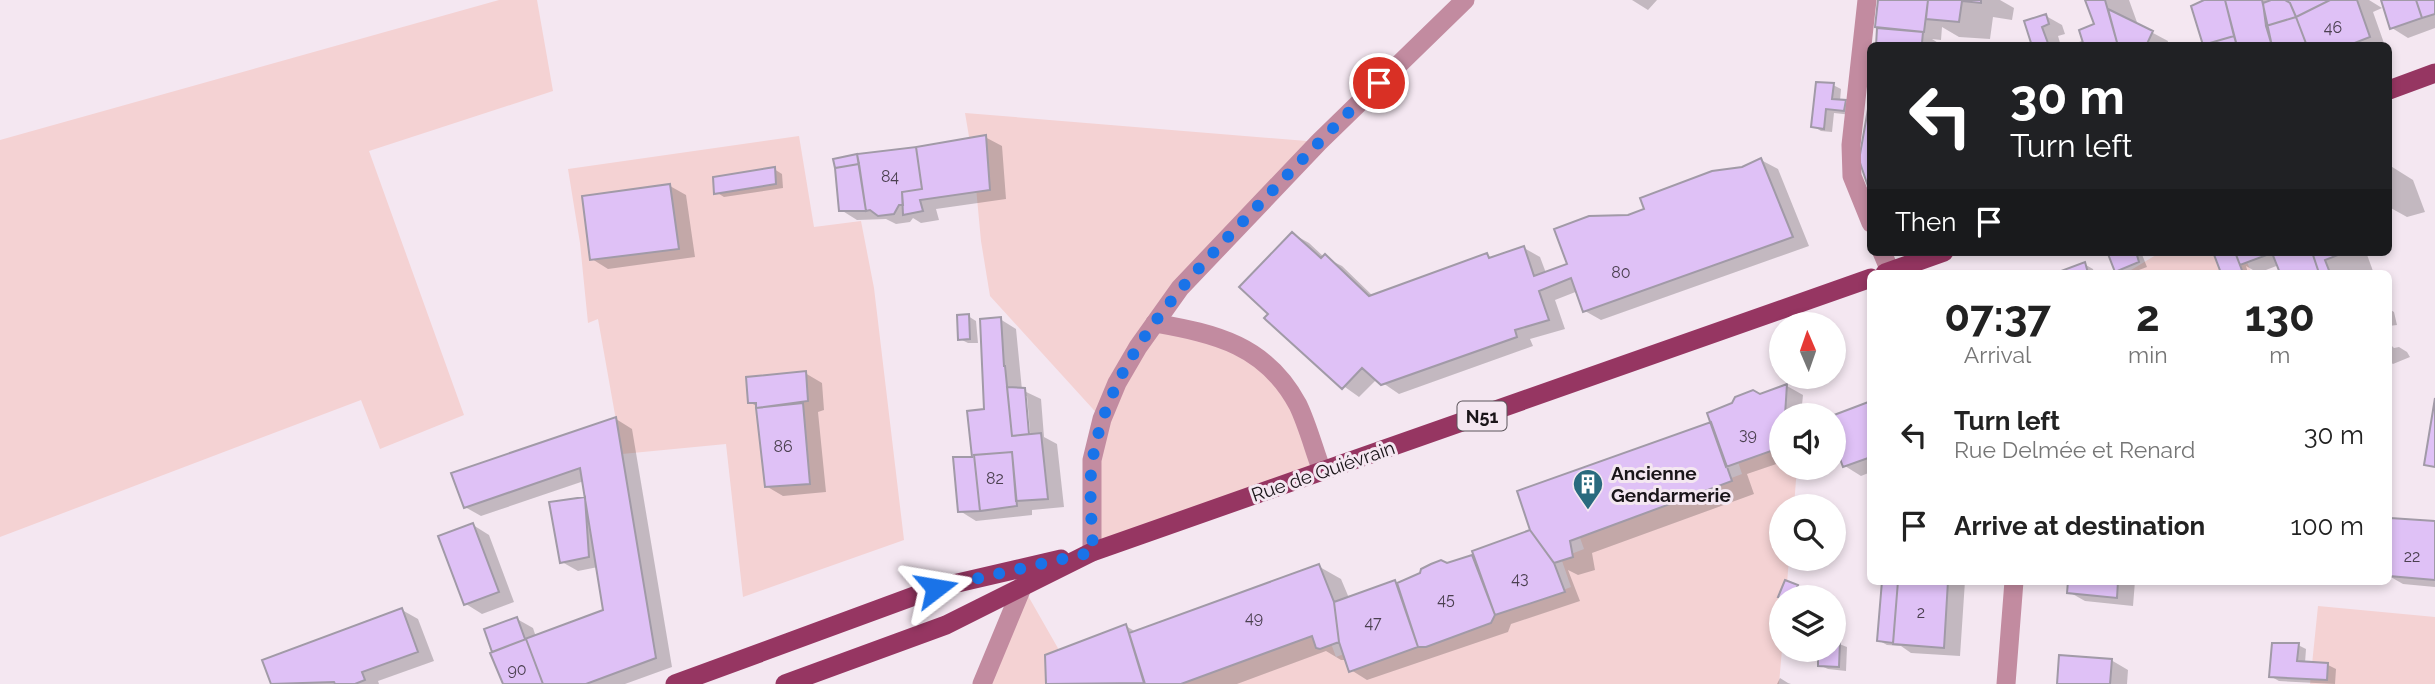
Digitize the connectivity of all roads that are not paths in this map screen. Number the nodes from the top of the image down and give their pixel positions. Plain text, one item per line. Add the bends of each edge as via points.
1 (1465, 0) edge
2 (1867, 0) edge
3 (2435, 73) edge
4 (2392, 89) edge
5 (1867, 213) edge
6 (1938, 256) edge
7 (1922, 267) edge
8 (1901, 270) edge
9 (1867, 279) edge
10 (1155, 323) junction
11 (1322, 471) junction
12 (1093, 552) junction
13 (1030, 567) junction
14 (2014, 585) edge
15 (1023, 587) junction
16 (675, 684) edge
17 (785, 684) edge
18 (982, 684) edge
19 (2006, 684) edge

1 - 10 street via 1318,142 1180,288
2 - 5 street via 1851,145 1852,176
3 - 4 main road
6 - 7 main road
7 - 8 main road
9 - 11 main road, Rue de Quiévrain / N51
10 - 11 street via 1205,332 1247,349 1274,373 1298,405
10 - 12 street via 1117,383 1102,419 1092,460
11 - 12 main road, Rue de Quiévrain / N51
12 - 13 main road, N51
12 - 15 main road, Rue de Quiévrain / N51
13 - 15 street
13 - 16 main road, N51 via 936,588
14 - 19 street
15 - 17 main road, Rue de Quiévrain / N51 via 946,625
15 - 18 street

